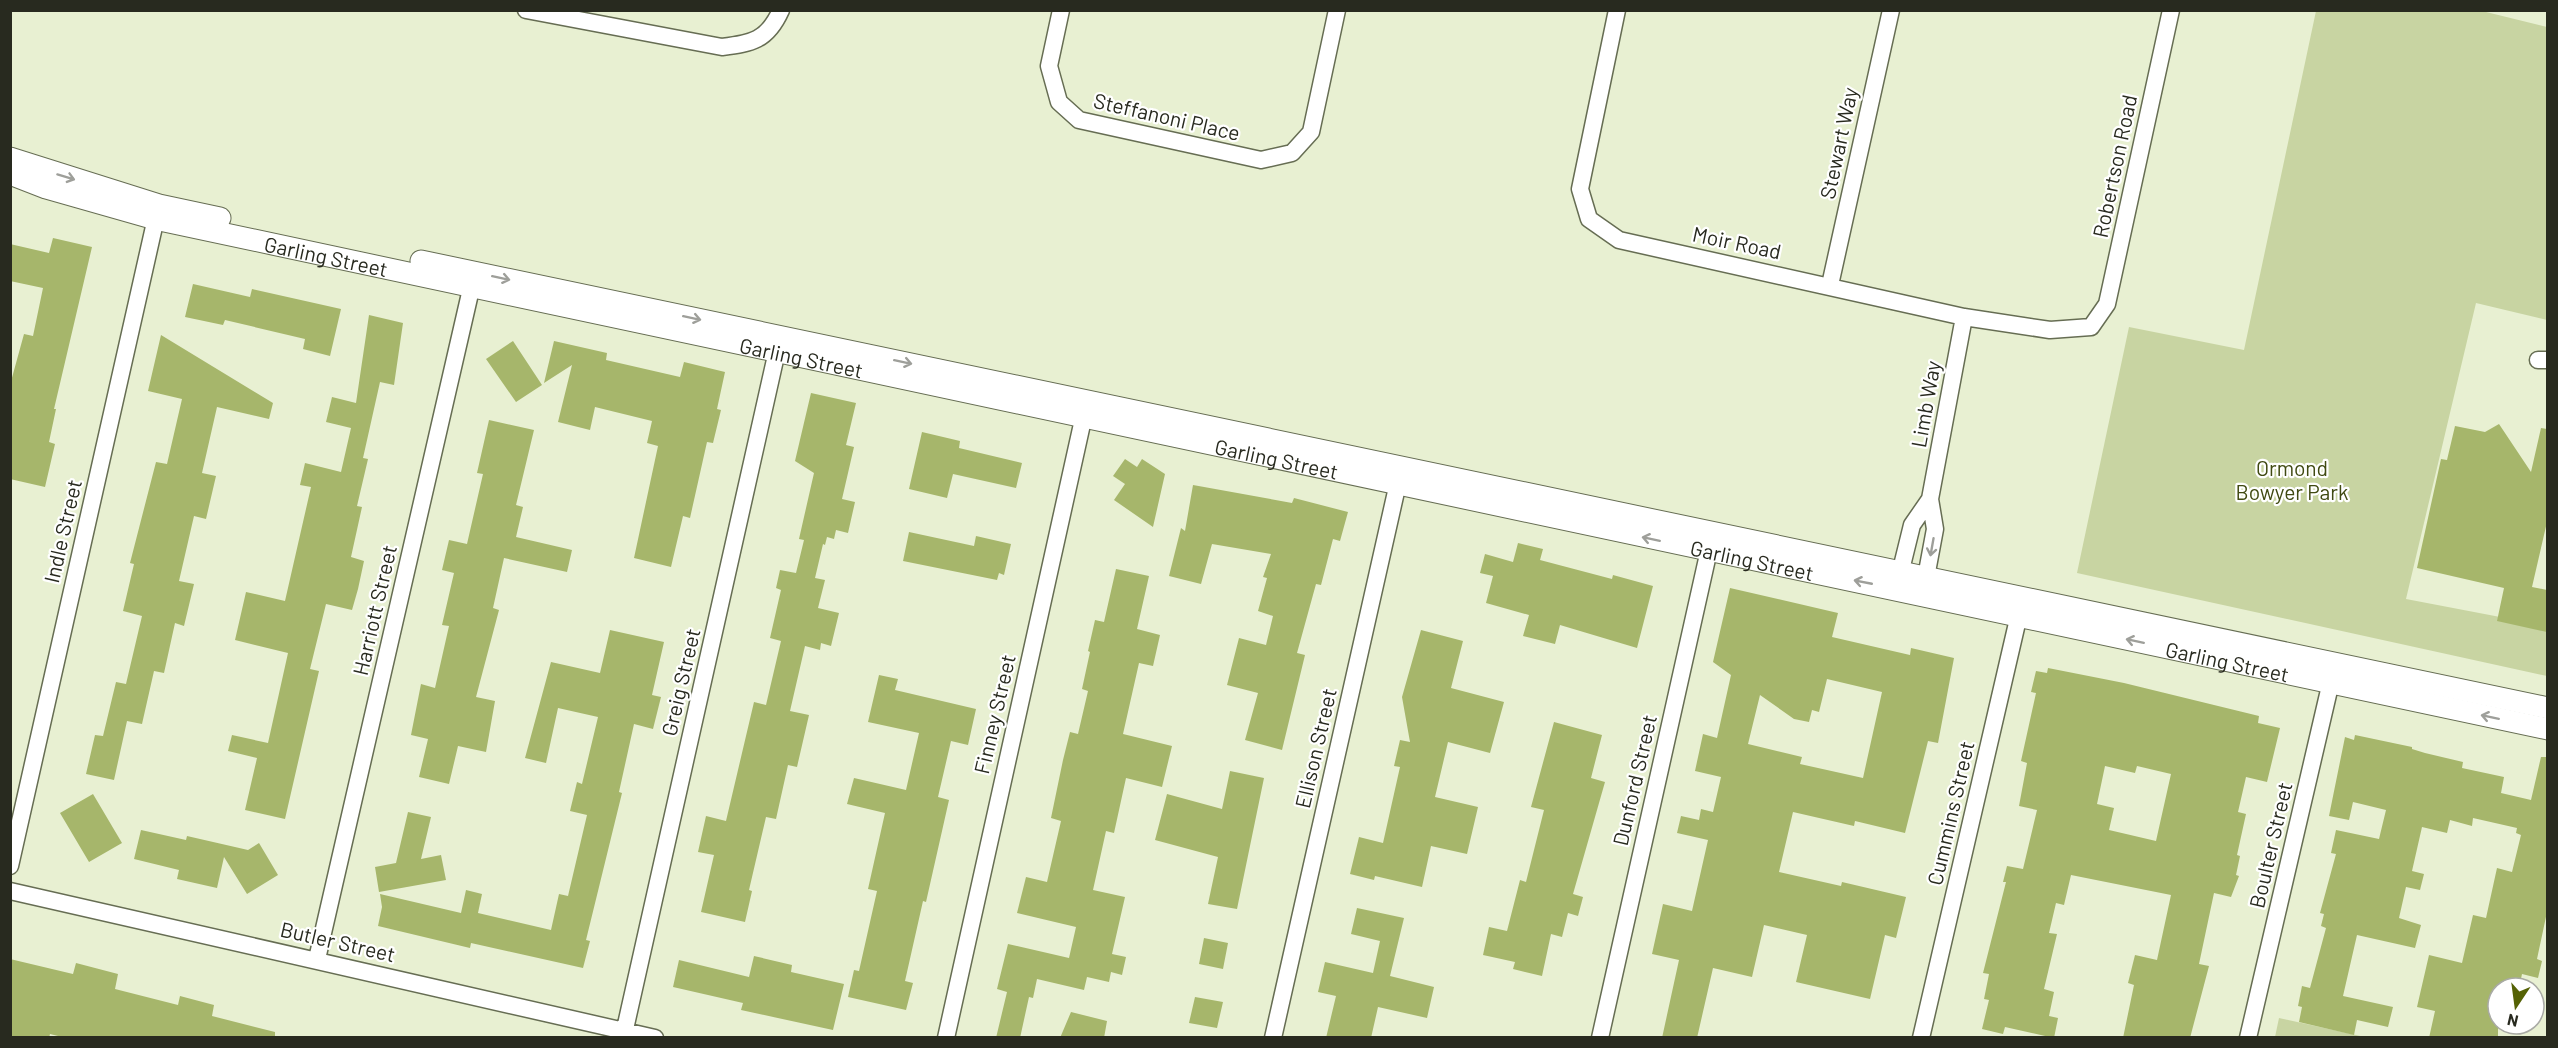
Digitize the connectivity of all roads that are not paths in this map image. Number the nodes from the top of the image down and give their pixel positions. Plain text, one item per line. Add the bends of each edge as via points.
1 (526, 10) edge
2 (781, 10) edge
3 (1061, 10) edge
4 (1337, 10) edge
5 (1617, 10) edge
6 (1891, 10) edge
7 (2171, 10) edge
8 (10, 158) edge
9 (10, 174) edge
10 (157, 212) junction
11 (473, 280) junction
12 (1830, 285) junction
13 (1964, 317) junction
14 (2091, 327) joint
15 (779, 344) junction
16 (1085, 409) junction
17 (1400, 476) junction
18 (1930, 499) junction
19 (1710, 542) junction
20 (1899, 580) junction
21 (1924, 586) junction
22 (2020, 607) junction
23 (2333, 674) junction
24 (2547, 708) edge
25 (2547, 729) edge
26 (10, 866) edge
27 (10, 891) edge
28 (317, 959) junction
29 (624, 1034) edge
30 (655, 1038) edge
31 (946, 1038) edge
32 (1273, 1038) edge
33 (1600, 1038) edge
34 (1921, 1038) edge
35 (2248, 1038) edge

1 - 2 street via 722,47 754,43 774,25
3 - 4 street, Steffanoni Place via 1049,66 1059,102 1079,120 1261,160 1292,153 1311,132
5 - 12 street, Moir Road via 1580,189 1589,219 1619,240
6 - 12 street, Stewart Way
7 - 14 street, Robertson Road via 2107,304
8 -> 10 street, Garling Street
9 - 10 street, Garling Street via 46,188
10 - 11 street, Garling Street
10 - 26 street, Indle Street
11 - 15 street, Garling Street
11 - 28 street, Harriott Street
12 - 13 street, Moir Road
13 - 14 street, Moir Road via 2050,330
13 - 18 street, Limb Way
15 - 16 street, Garling Street
15 - 29 street, Greig Street
16 - 17 street, Garling Street
16 - 31 street, Finney Street
17 - 19 street, Garling Street
17 - 32 street, Ellison Street
18 - 20 street, Limb Way via 1912,525
18 -> 21 street, Limb Way via 1935,529
19 - 20 street, Garling Street
19 - 33 street, Dunford Street
20 - 21 street, Garling Street
21 - 22 street, Garling Street
22 - 23 street, Garling Street
22 - 34 street, Cummins Street
23 - 24 street, Garling Street
25 -> 23 street, Garling Street
23 - 35 street, Boulter Street
27 - 28 street, Butler Street
28 - 29 street, Butler Street
29 - 30 street, Butler Street

